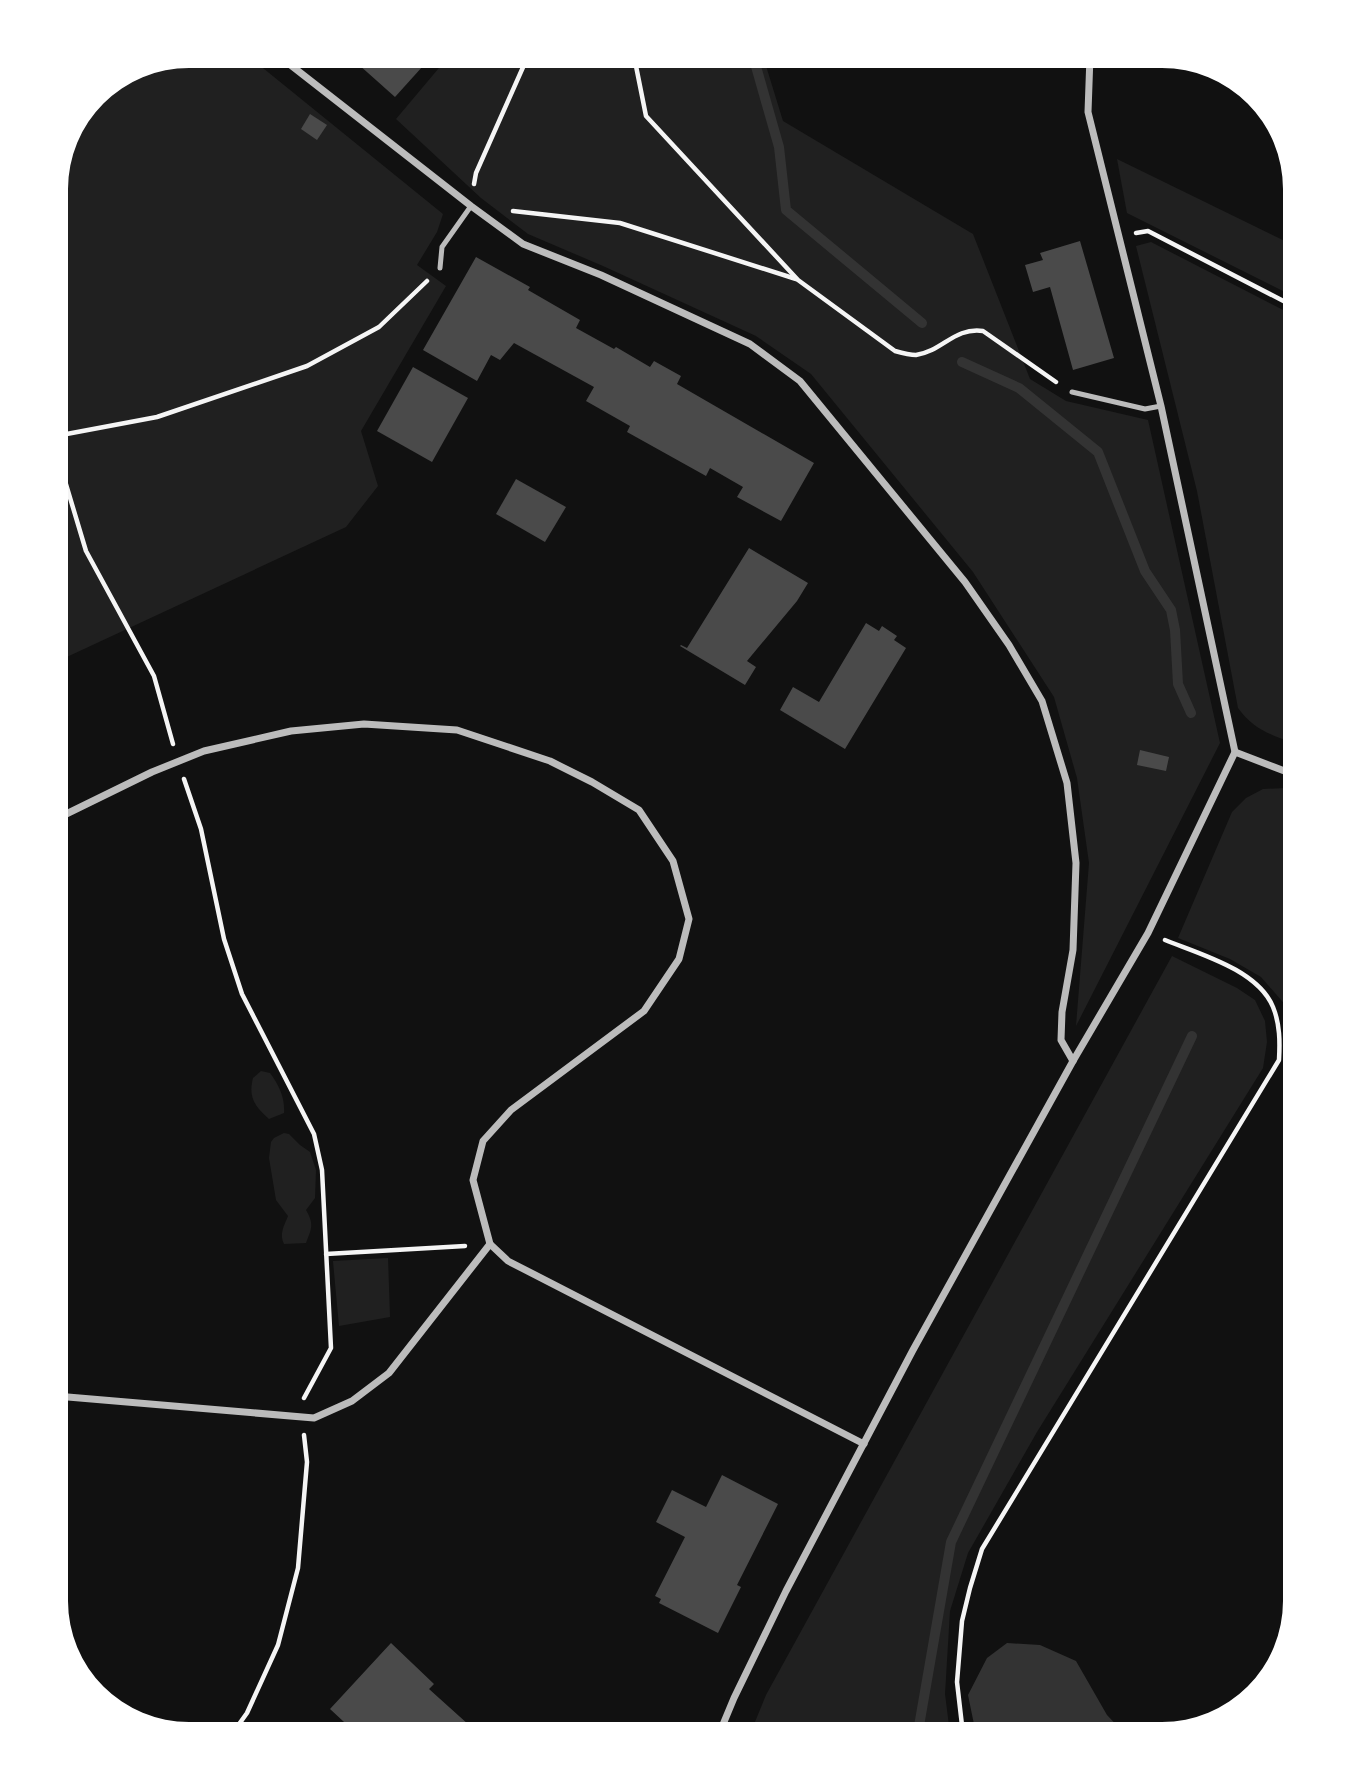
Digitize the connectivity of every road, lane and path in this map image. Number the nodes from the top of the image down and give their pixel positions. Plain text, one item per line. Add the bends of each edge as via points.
1 (294, 68) edge
2 (523, 68) edge
3 (636, 68) edge
4 (1090, 69) edge
5 (471, 206) junction
6 (511, 211) dead end
7 (1118, 236) junction
8 (440, 268) joint
9 (798, 280) junction
10 (1283, 301) edge
11 (1072, 392) joint
12 (1161, 406) junction
13 (69, 433) edge
14 (69, 494) edge
15 (1235, 752) junction
16 (178, 761) junction
17 (1283, 770) edge
18 (69, 813) edge
19 (1148, 933) junction
20 (1073, 1061) junction
21 (491, 1244) junction
22 (326, 1254) junction
23 (68, 1397) edge
24 (301, 1417) junction
25 (864, 1444) junction
26 (241, 1722) edge
27 (724, 1722) edge
28 (962, 1722) edge

1 - 5 street
2 - 5 path via 476,173
3 - 9 path via 646,116
4 - 7 street via 1088,112
5 - 8 lane via 442,247
5 - 20 street via 523,244 750,344 800,382 995,624 1042,701 1067,783 1076,863 1073,950 1061,1040
6 - 9 path via 620,223
7 - 10 path via 1148,230
7 - 12 street
8 - 13 path via 379,327 307,366 157,416
9 - 11 path via 895,351 930,352 959,334 983,331
11 - 12 lane via 1145,409
12 - 15 street
14 - 16 path via 86,551 154,676
15 - 17 street
15 - 19 street
16 - 18 street
16 - 21 street via 291,731 364,724 457,730 550,761 639,810 673,861 690,919 679,959 644,1011 511,1110 483,1141 473,1180
16 - 22 path via 201,830 242,994 314,1134 322,1170
19 - 20 street
19 - 28 path via 1224,964 1257,983 1273,1006 1280,1036 1279,1060 982,1549 962,1621 957,1682
20 - 25 street
21 - 22 path
21 - 24 street via 389,1373 352,1401 314,1418
21 - 25 street via 508,1261
22 - 24 path via 331,1348 304,1397
23 - 24 street
24 - 26 path via 307,1462 298,1568 278,1645
25 - 27 street via 786,1591

